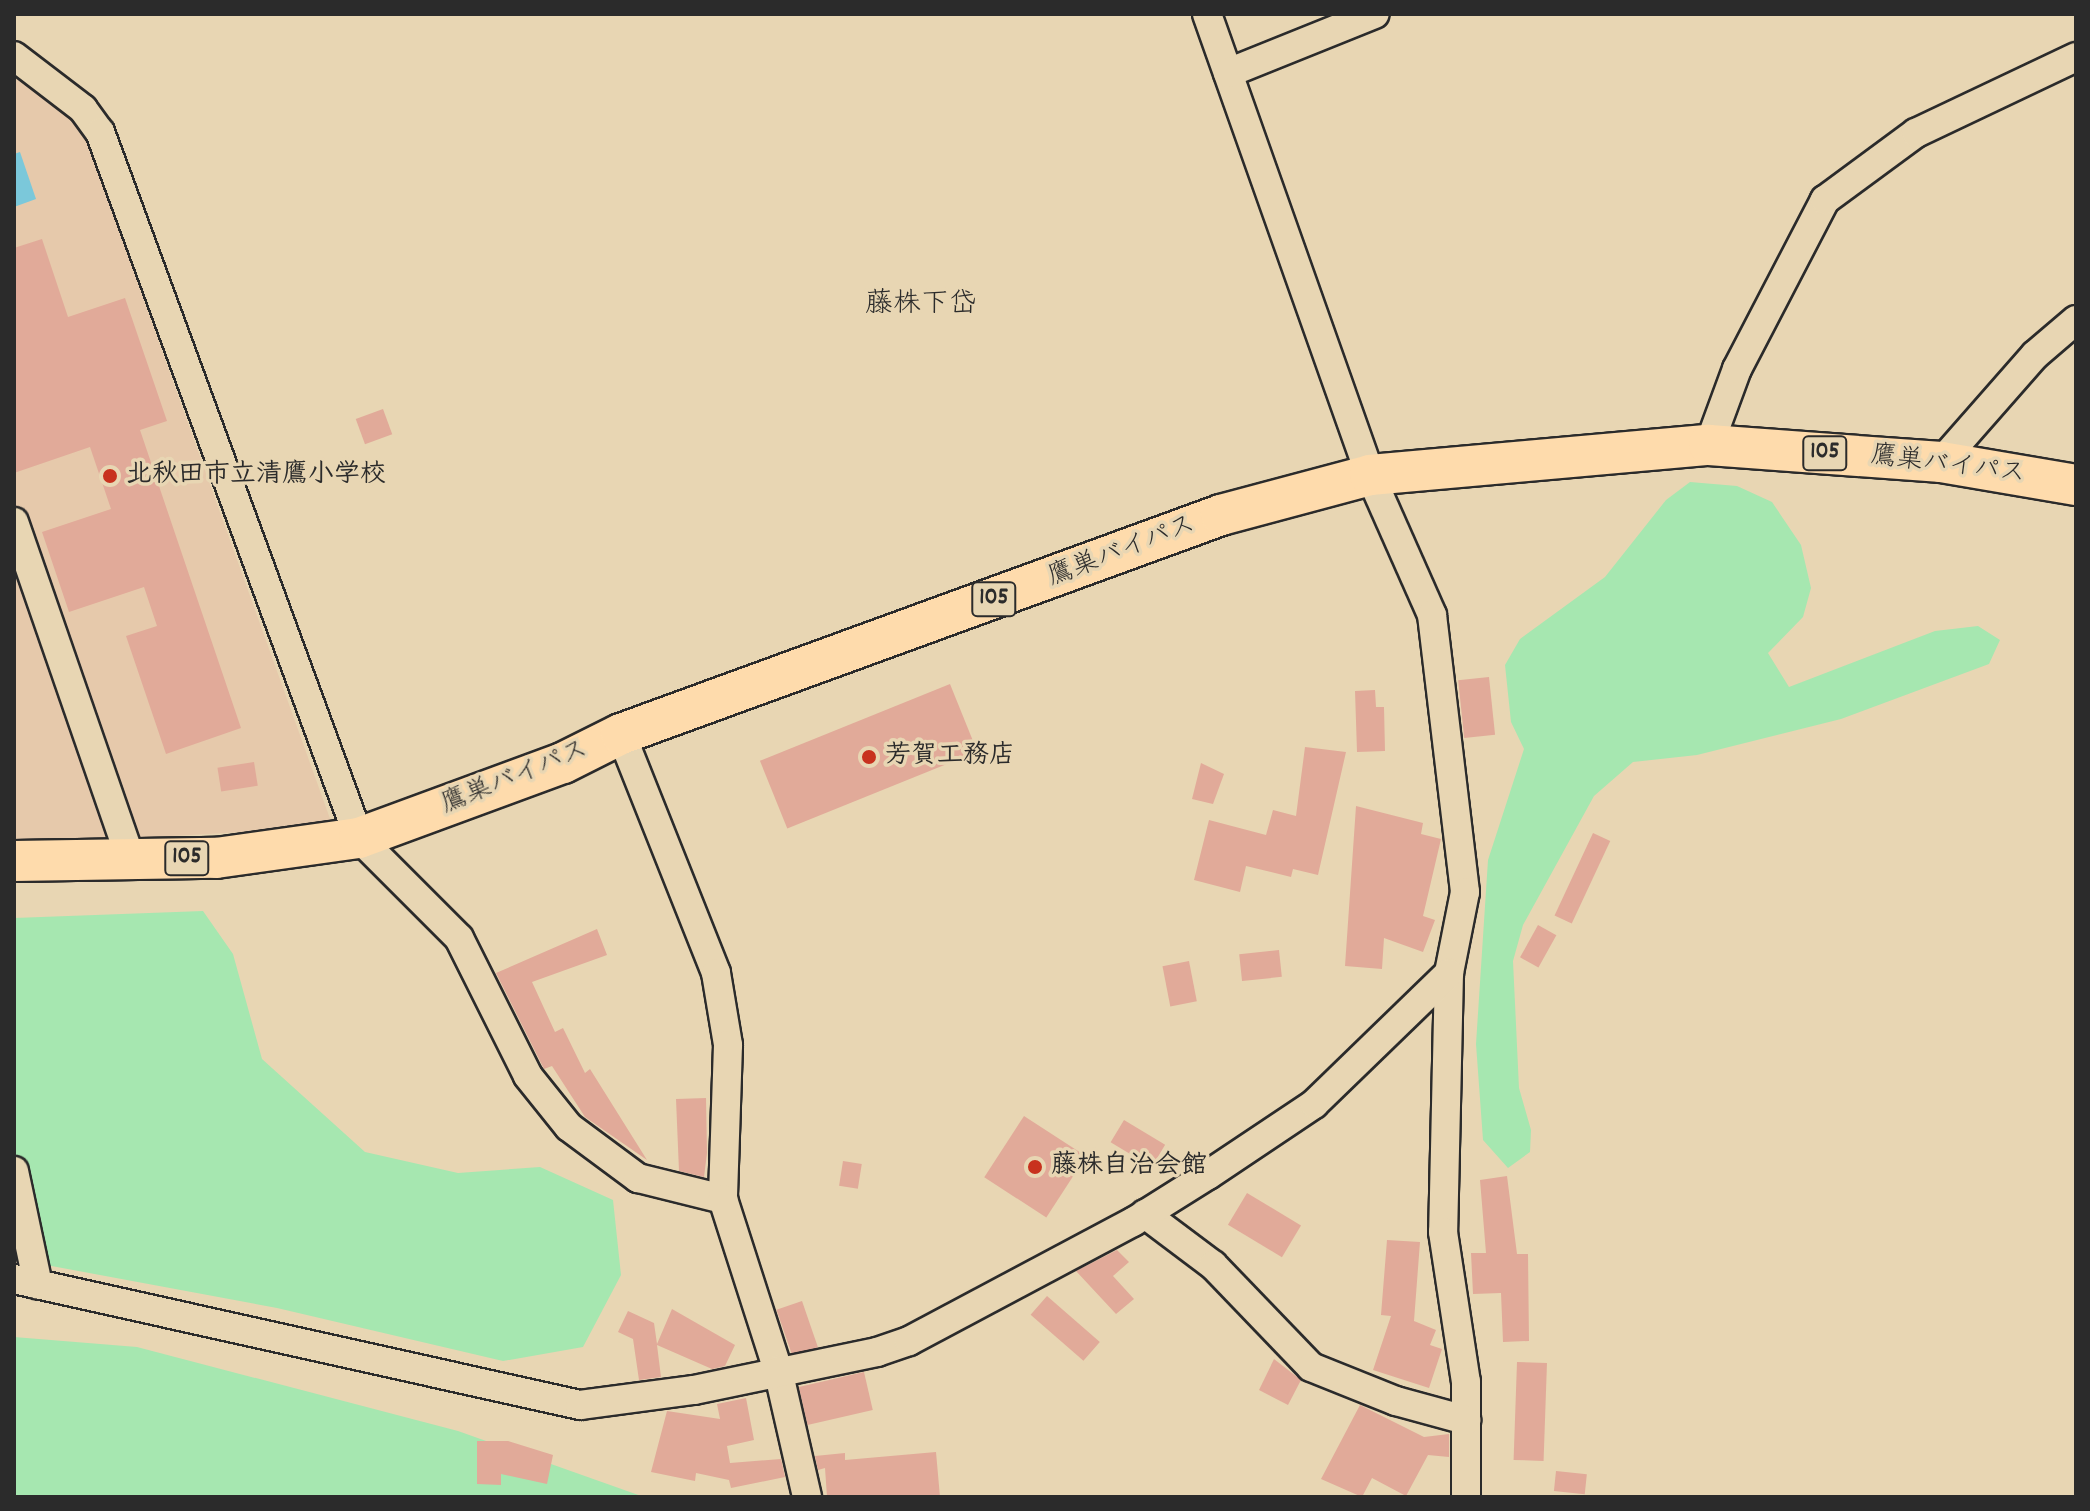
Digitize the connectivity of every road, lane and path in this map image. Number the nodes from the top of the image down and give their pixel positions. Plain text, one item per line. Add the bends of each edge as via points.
1 (1207, 14) edge
2 (1375, 14) edge
3 (14, 56) edge
4 (2076, 57) edge
5 (1228, 73) junction
6 (2076, 320) edge
7 (1709, 445) junction
8 (1941, 462) junction
9 (1370, 475) junction
10 (2076, 485) edge
11 (14, 522) edge
12 (621, 734) junction
13 (359, 838) junction
14 (131, 859) junction
15 (14, 861) edge
16 (1449, 973) junction
17 (14, 1171) edge
18 (723, 1199) junction
19 (1145, 1214) junction
20 (26, 1282) edge
21 (778, 1370) junction
22 (1466, 1420) junction
23 (807, 1497) edge
24 (1466, 1497) edge

1 - 5 street
2 - 5 street
3 - 13 street via 83,109 100,132
4 - 7 street via 1916,133 1825,200 1737,369
5 - 9 street
6 - 8 street via 2035,355
7 - 8 highway, 鷹巣バイパス / 105
7 - 9 highway, 鷹巣バイパス / 105
8 - 10 highway, 鷹巣バイパス / 105
9 - 12 highway, 鷹巣バイパス / 105 via 1221,515
9 - 16 street via 1432,615 1439,657 1465,892
11 - 14 street
12 - 13 highway, 鷹巣バイパス / 105 via 563,763
12 - 18 street via 716,973 728,1045
13 - 14 highway, 鷹巣バイパス / 105 via 216,858
13 - 18 street via 459,938 528,1076 569,1127 638,1178
14 - 15 highway, 鷹巣バイパス / 105
16 - 19 street via 1314,1104
16 - 22 street via 1443,1232
17 - 20 street
18 - 21 street
19 - 21 street via 909,1341
19 - 22 street via 1213,1265 1311,1367 1396,1401
20 - 21 street via 580,1405 694,1390
21 - 23 street
22 - 24 street

